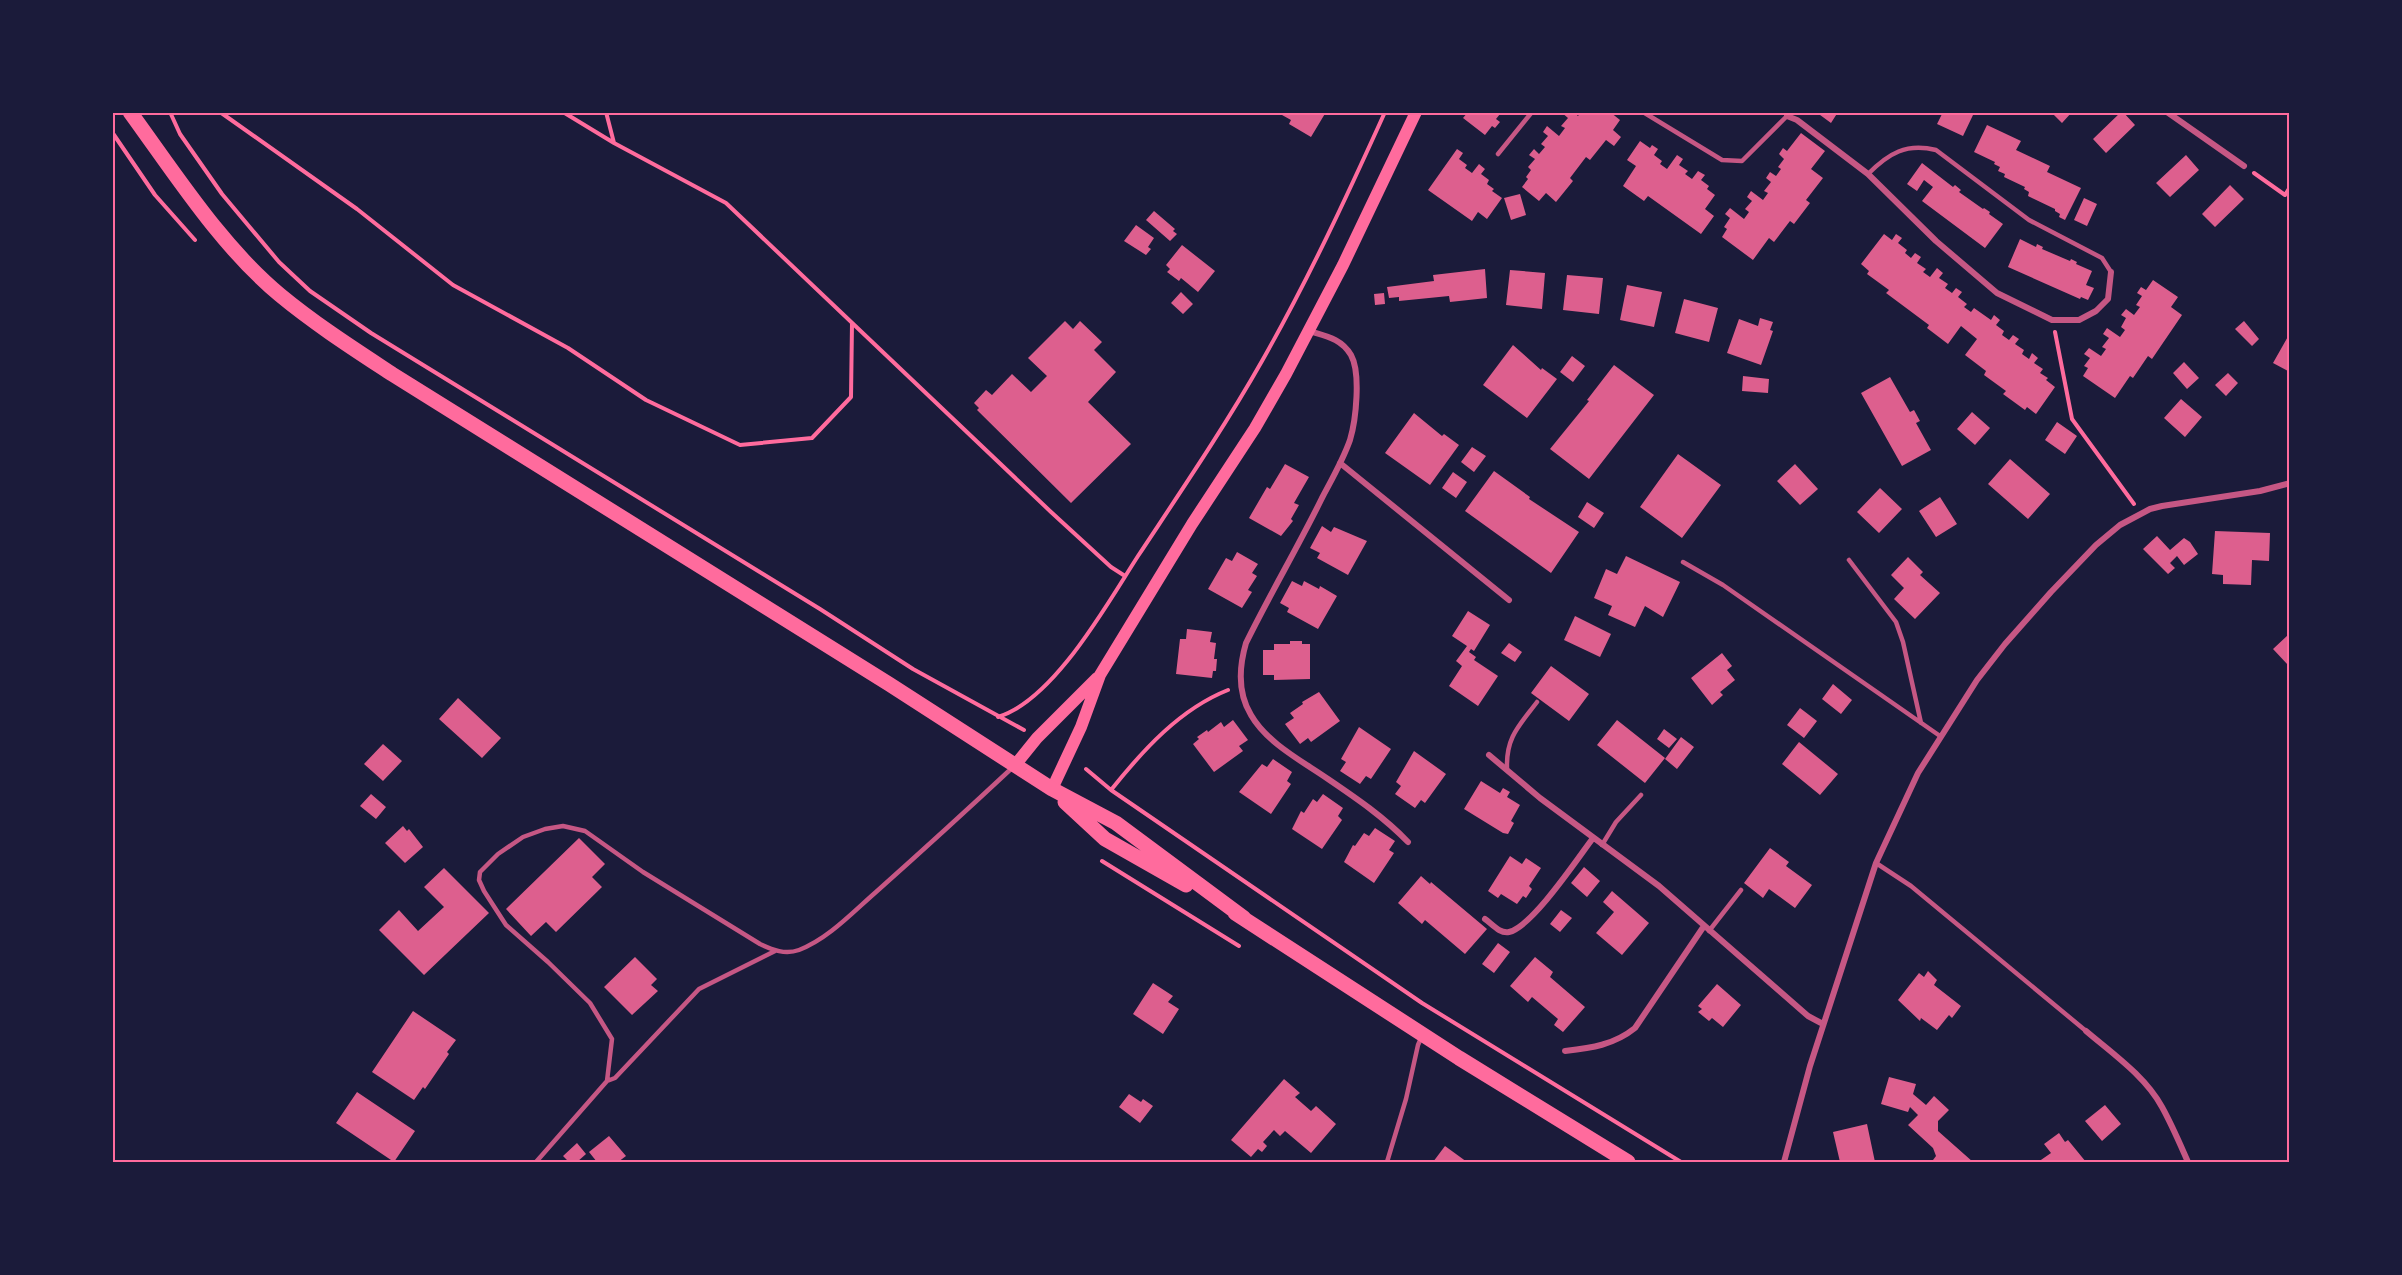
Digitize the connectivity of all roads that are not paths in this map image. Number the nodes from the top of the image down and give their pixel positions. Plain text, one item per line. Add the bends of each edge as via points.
1 (130, 112) edge
2 (1416, 112) edge
3 (1532, 112) edge
4 (1643, 112) edge
5 (2167, 112) edge
6 (1787, 114) edge
7 (1498, 154) dead end
8 (2244, 166) road end
9 (1868, 174) junction
10 (2111, 272) joint
11 (1308, 331) junction
12 (1340, 463) junction
13 (2289, 483) edge
14 (1849, 560) dead end
15 (1683, 562) dead end
16 (1509, 600) dead end
17 (1100, 675) junction
18 (1537, 702) dead end
19 (1921, 723) junction
20 (1940, 736) junction
21 (1490, 755) dead end
22 (1016, 764) junction
23 (1507, 768) junction
24 (1052, 789) junction
25 (1641, 795) dead end
26 (1593, 837) junction
27 (1408, 842) dead end
28 (1602, 844) junction
29 (1876, 863) junction
30 (1741, 890) dead end
31 (1485, 919) dead end
32 (1707, 929) junction
33 (775, 951) junction
34 (1823, 1024) junction
35 (2086, 1031) joint
36 (1423, 1034) junction
37 (1565, 1051) dead end
38 (607, 1081) junction
39 (536, 1162) edge
40 (1387, 1162) edge
41 (1628, 1162) edge
42 (1784, 1162) edge
43 (2188, 1162) edge

1 - 22 main road via 196,204 250,266 323,328
2 - 11 main road
3 - 7 lane
4 - 6 lane via 1722,160 1742,161
5 - 8 street
6 - 9 street
9 - 10 lane via 1886,156 1924,147 1936,150 2030,220 2102,258
9 - 10 street via 1936,242 1997,292 2052,320 2079,320 2096,311 2108,299
11 - 12 street via 1334,338 1352,356 1353,428
11 - 17 main road via 1256,428
12 - 16 street
12 - 27 street via 1246,643 1240,685 1251,715 1272,738
13 - 20 street via 2150,509 2120,525 2051,592 1984,671
14 - 19 lane via 1896,622
15 - 19 lane via 1723,585
17 - 22 main road
17 - 24 main road via 1082,727
18 - 23 lane via 1510,741
19 - 20 lane
20 - 29 street
21 - 23 street
22 - 24 main road
22 - 33 lane via 817,941 793,951
23 - 26 street
24 - 36 main road via 1105,839 1244,918
25 - 28 lane
26 - 28 street
26 - 31 street via 1521,926 1503,931
28 - 32 street via 1659,886
29 - 34 street
29 - 35 lane via 1911,886
30 - 32 lane
32 - 34 street via 1808,1016
32 - 37 street via 1635,1028 1600,1047
33 - 38 lane via 699,989 615,1078
33 - 38 lane via 643,872 585,831 563,826 545,829 523,837 498,854 480,872 484,891 506,925 590,1003 612,1039
34 - 42 street
35 - 43 street via 2152,1092
36 - 40 lane
36 - 41 main road
38 - 39 lane

